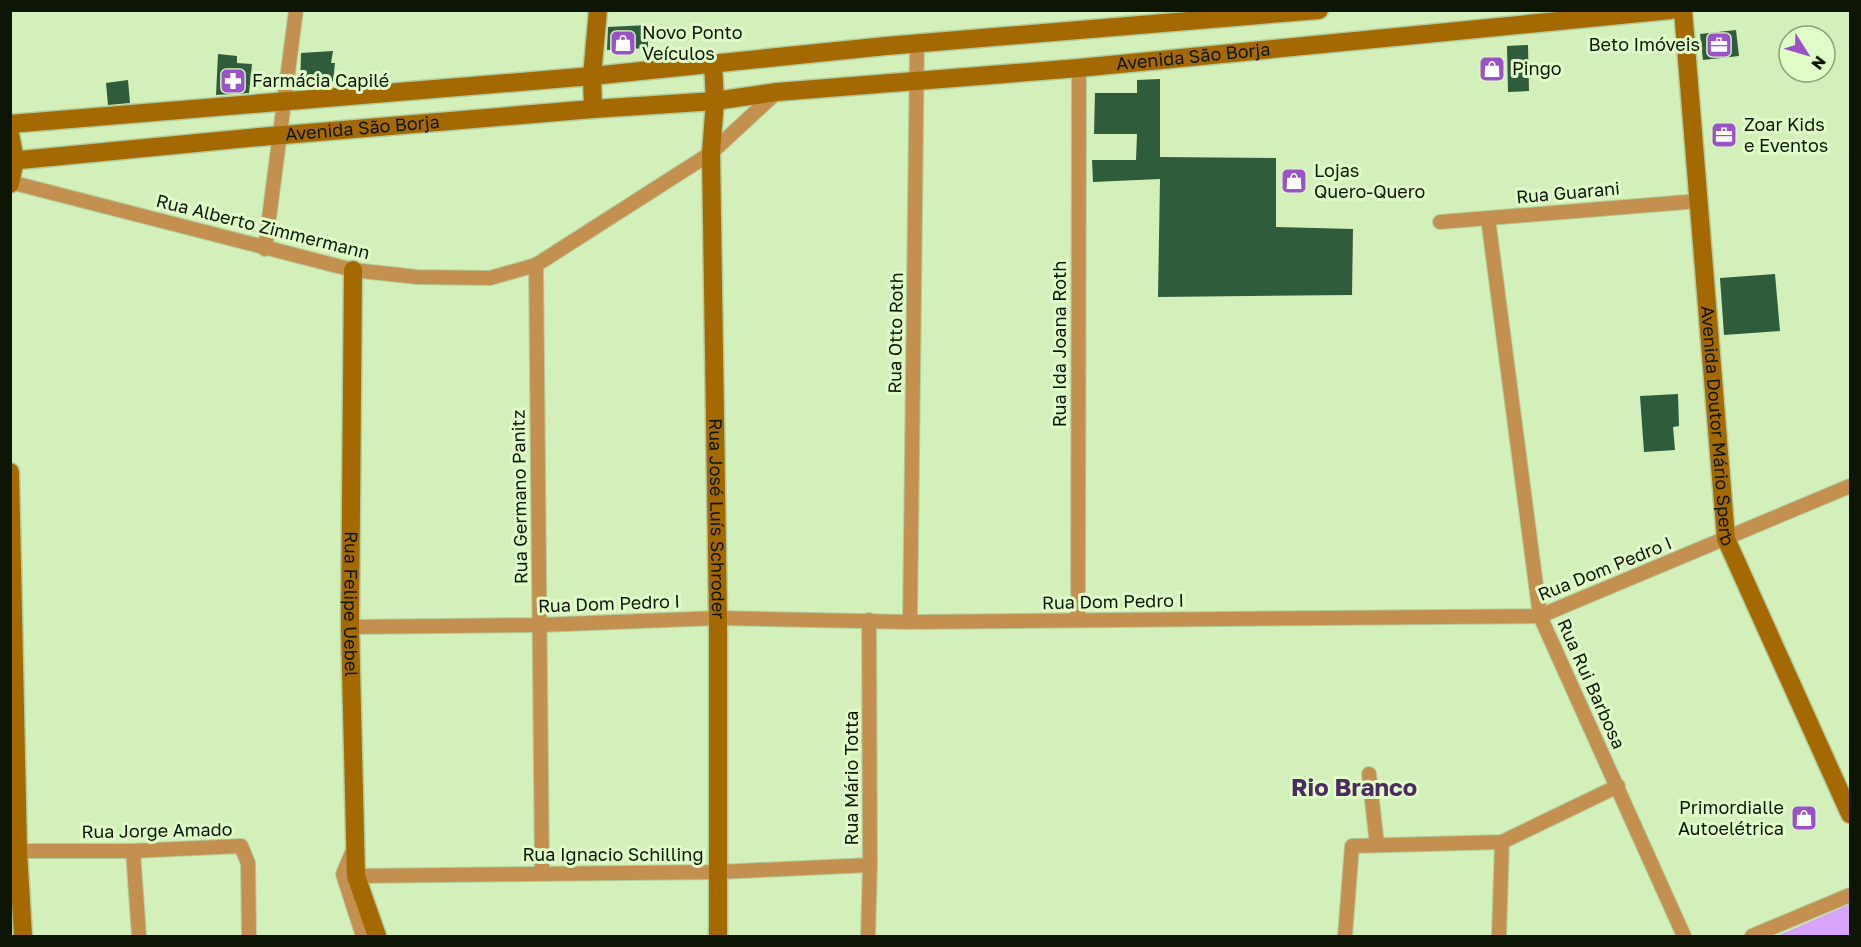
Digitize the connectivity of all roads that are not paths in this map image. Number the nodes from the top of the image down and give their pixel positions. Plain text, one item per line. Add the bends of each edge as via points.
1 (296, 10) edge
2 (598, 10) edge
3 (1319, 10) edge
4 (1671, 10) edge
5 (1683, 10) edge
6 (918, 44) junction
7 (713, 63) junction
8 (1078, 68) junction
9 (592, 76) junction
10 (917, 80) junction
11 (777, 92) junction
12 (284, 101) junction
13 (715, 101) junction
14 (593, 109) junction
15 (10, 124) edge
16 (10, 134) edge
17 (279, 137) junction
18 (711, 153) junction
19 (13, 161) edge
20 (11, 183) edge
21 (1699, 201) junction
22 (1488, 218) junction
23 (1440, 222) dead end
24 (265, 249) junction
25 (536, 265) junction
26 (352, 270) junction
27 (10, 472) edge
28 (1851, 486) edge
29 (1726, 539) junction
30 (1540, 616) junction
31 (718, 618) junction
32 (869, 620) junction
33 (1078, 620) junction
34 (910, 622) junction
35 (540, 625) junction
36 (350, 627) junction
37 (1369, 774) dead end
38 (1618, 786) junction
39 (1851, 814) edge
40 (1502, 842) junction
41 (1377, 845) junction
42 (355, 846) junction
43 (18, 851) junction
44 (133, 851) junction
45 (870, 865) junction
46 (718, 872) junction
47 (542, 873) junction
48 (356, 876) junction
49 (1851, 895) edge
50 (23, 936) edge
51 (139, 936) edge
52 (249, 936) edge
53 (363, 936) edge
54 (377, 936) edge
55 (718, 936) edge
56 (868, 936) edge
57 (1345, 936) edge
58 (1499, 936) edge
59 (1684, 936) edge
60 (1752, 936) edge

1 - 12 street
2 - 9 main road
3 - 6 main road, Avenida São Borja
4 - 8 main road, Avenida São Borja
5 - 21 main road, Avenida Doutor Mário Sperb
6 - 7 main road, Avenida São Borja
6 - 10 street, Rua Otto Roth
7 - 9 main road, Avenida São Borja
7 - 13 main road
8 - 10 main road, Avenida São Borja
8 - 33 street, Rua Ida Joana Roth
9 - 12 main road, Avenida São Borja
9 - 14 main road
10 - 11 main road, Avenida São Borja
10 - 34 street, Rua Otto Roth
11 - 13 main road, Avenida São Borja
11 - 18 street, Rua Alberto Zimmermann
12 - 15 main road, Avenida São Borja
12 - 17 street
13 - 14 main road, Avenida São Borja
13 - 18 main road, Rua José Luís Schroder
14 - 17 main road, Avenida São Borja
16 - 19 main road
17 - 19 main road, Avenida São Borja
17 - 24 street
18 - 25 street, Rua Alberto Zimmermann
18 - 31 main road, Rua José Luís Schroder
19 - 20 main road
20 - 24 street, Rua Alberto Zimmermann
21 - 22 street, Rua Guarani
21 - 29 main road, Avenida Doutor Mário Sperb
22 - 23 street, Rua Guarani
22 - 30 street, Rua Rui Barbosa
24 - 26 street, Rua Alberto Zimmermann
25 - 26 street, Rua Alberto Zimmermann via 490,278 417,277
25 - 35 street, Rua Germano Panitz
26 - 36 main road, Rua Felipe Uebel
27 - 43 main road
28 - 29 street, Rua Dom Pedro I
29 - 30 street, Rua Dom Pedro I
29 - 39 main road, Avenida Doutor Mário Sperb
30 - 33 street, Rua Dom Pedro I
30 - 38 street, Rua Rui Barbosa
31 - 32 street, Rua Dom Pedro I
31 - 35 street, Rua Dom Pedro I
31 - 46 main road, Rua José Luís Schroder
32 - 34 street, Rua Dom Pedro I
32 - 45 street, Rua Mário Totta
33 - 34 street, Rua Dom Pedro I
35 - 36 street, Rua Dom Pedro I
35 - 47 street, Rua Germano Panitz
36 - 42 main road, Rua Felipe Uebel
37 - 41 street
38 - 40 street
38 - 59 street, Rua Rui Barbosa
40 - 41 street
40 - 58 street
41 - 57 street via 1352,846
42 - 48 main road, Rua Felipe Uebel
42 - 53 street via 343,874
43 - 44 street, Rua Jorge Amado
43 - 50 main road
44 - 51 street
44 - 52 street, Rua Jorge Amado via 241,846 248,863
45 - 46 street, Rua Ignacio Schilling
45 - 56 street, Rua Mário Totta
46 - 47 street, Rua Ignacio Schilling
46 - 55 main road, Rua José Luís Schroder
47 - 48 street, Rua Ignacio Schilling
48 - 54 main road, Rua Felipe Uebel
49 - 60 street

